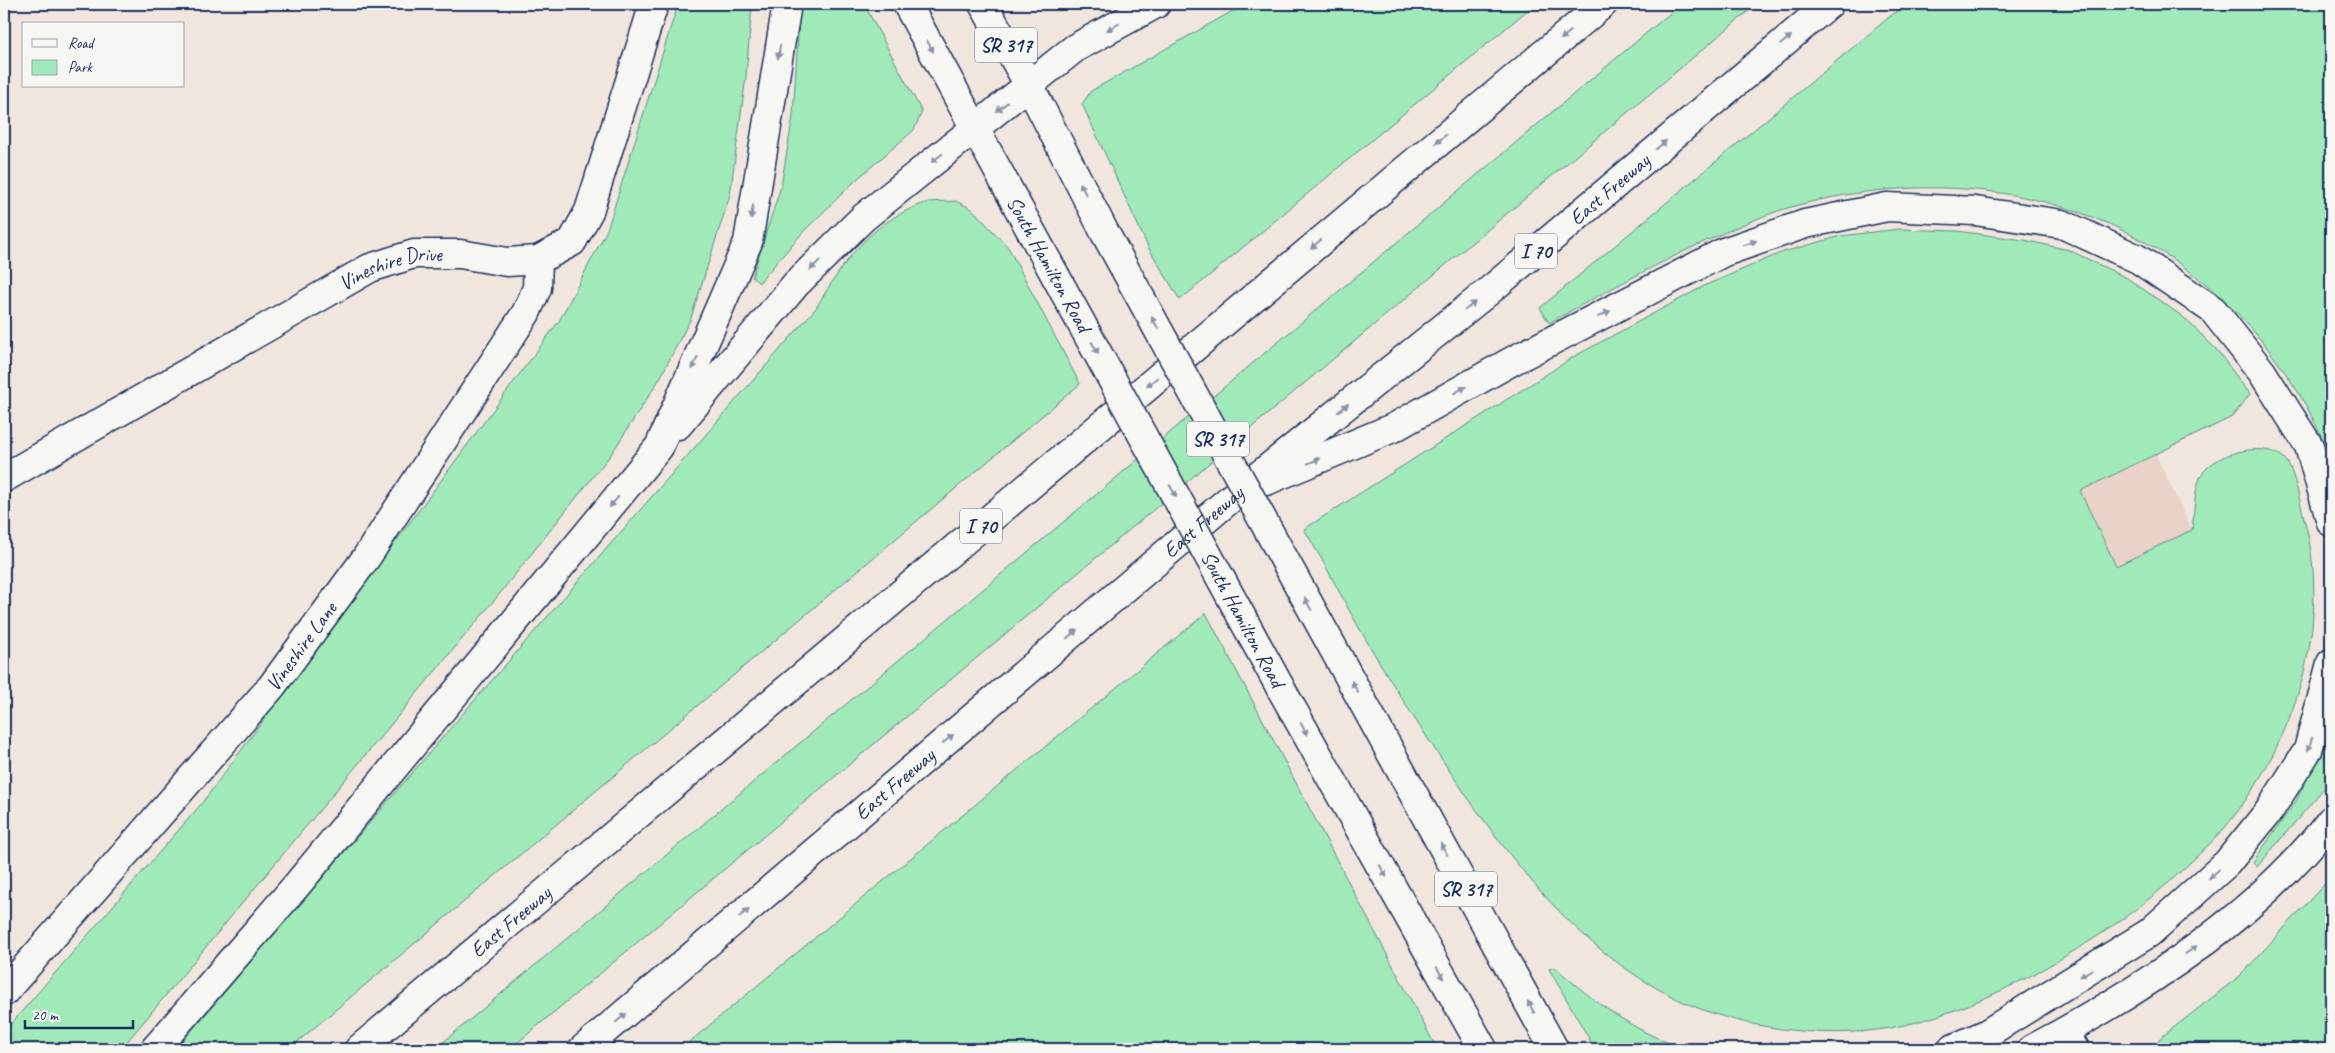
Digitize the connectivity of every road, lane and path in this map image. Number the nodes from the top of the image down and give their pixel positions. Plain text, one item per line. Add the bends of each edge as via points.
1 (654, 4) edge
2 (786, 4) edge
3 (907, 4) edge
4 (983, 4) edge
5 (1156, 4) edge
6 (1603, 4) edge
7 (1829, 4) edge
8 (1029, 85) junction
9 (976, 129) junction
10 (538, 260) junction
11 (659, 447) junction
12 (4, 478) edge
13 (1237, 493) junction
14 (2331, 522) edge
15 (2331, 663) edge
16 (2331, 820) edge
17 (4, 992) edge
18 (2076, 1039) edge
19 (155, 1049) edge
20 (359, 1049) edge
21 (583, 1049) edge
22 (1482, 1049) edge
23 (1554, 1049) edge
24 (1952, 1049) edge
25 (2032, 1049) edge

1 - 10 main road, Vineshire Drive via 589,211 572,242
2 -> 11 main road via 748,242
3 -> 9 main road, South Hamilton Road / SR 317
4 - 8 main road, SR 317
5 -> 8 main road via 1075,48
6 -> 20 main road, East Freeway / I 70
13 -> 7 main road, East Freeway / I 70 via 1489,291
8 -> 9 main road
23 -> 8 main road, SR 317, bridge via 1105,232
9 -> 11 main road via 862,218 796,284
9 -> 22 main road, South Hamilton Road / SR 317, bridge via 1280,687
10 - 12 main road, Vineshire Drive via 507,262 460,254 414,254 370,268
10 - 17 main road, Vineshire Lane via 537,288 526,313 366,558 272,686
11 -> 19 main road via 296,886
13 -> 14 main road via 1395,427 1512,361 1724,252 1805,224 1887,207 1974,211 2062,224 2138,259 2213,310 2262,372 2309,446
21 -> 13 main road, East Freeway / I 70
15 -> 24 main road via 2308,750 2269,811 2227,863 2149,933 1994,1029
18 -> 16 main road via 2256,903
18 - 25 main road

